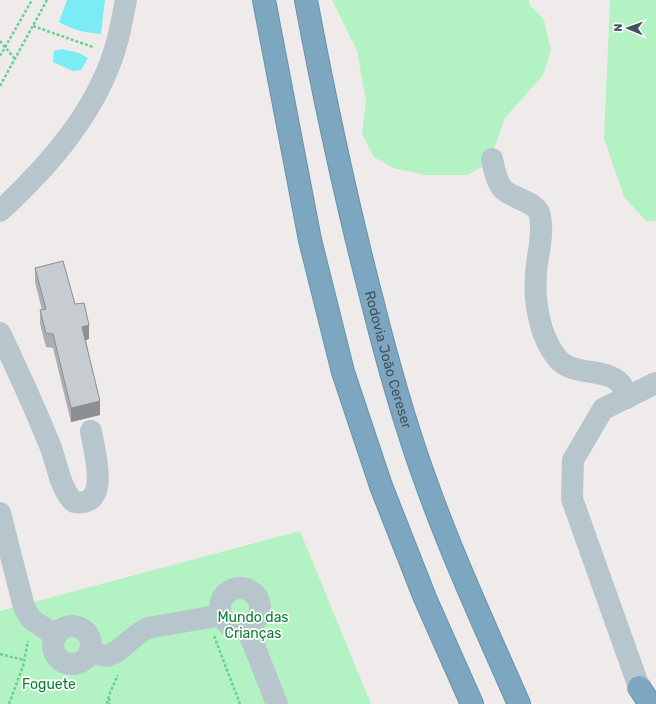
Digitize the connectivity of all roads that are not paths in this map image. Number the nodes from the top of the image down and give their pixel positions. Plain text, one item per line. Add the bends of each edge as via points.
1 (126, 0) edge
2 (264, 0) edge
3 (306, 0) edge
4 (492, 159) dead end
5 (0, 211) edge
6 (0, 333) edge
7 (656, 383) edge
8 (626, 398) junction
9 (91, 431) dead end
10 (0, 513) edge
11 (217, 625) junction
12 (247, 628) junction
13 (644, 698) edge
14 (277, 704) edge
15 (472, 704) edge
16 (519, 704) edge

1 - 5 street via 117,43 99,89 69,136 33,181
2 - 15 highway via 310,240 343,372 387,500 425,598
3 - 16 highway, Rodovia João Cereser via 353,226 390,372 422,470 459,569
4 - 8 street via 495,174 502,188 532,206 540,214 536,294 539,321 548,345 558,359 576,370 616,380 621,384
6 - 9 street via 50,443 65,489 74,502 86,502 97,491 99,479
7 - 8 street
8 - 13 street via 603,409 573,460 572,499
10 - 11 street via 24,607 31,619 56,636 65,628 78,627 88,635 89,653 107,656 119,650 138,632 148,628
11 - 12 street via 225,622 231,627
11 - 12 street via 222,599 234,589 242,588 256,595 261,610 254,624
12 - 14 street

